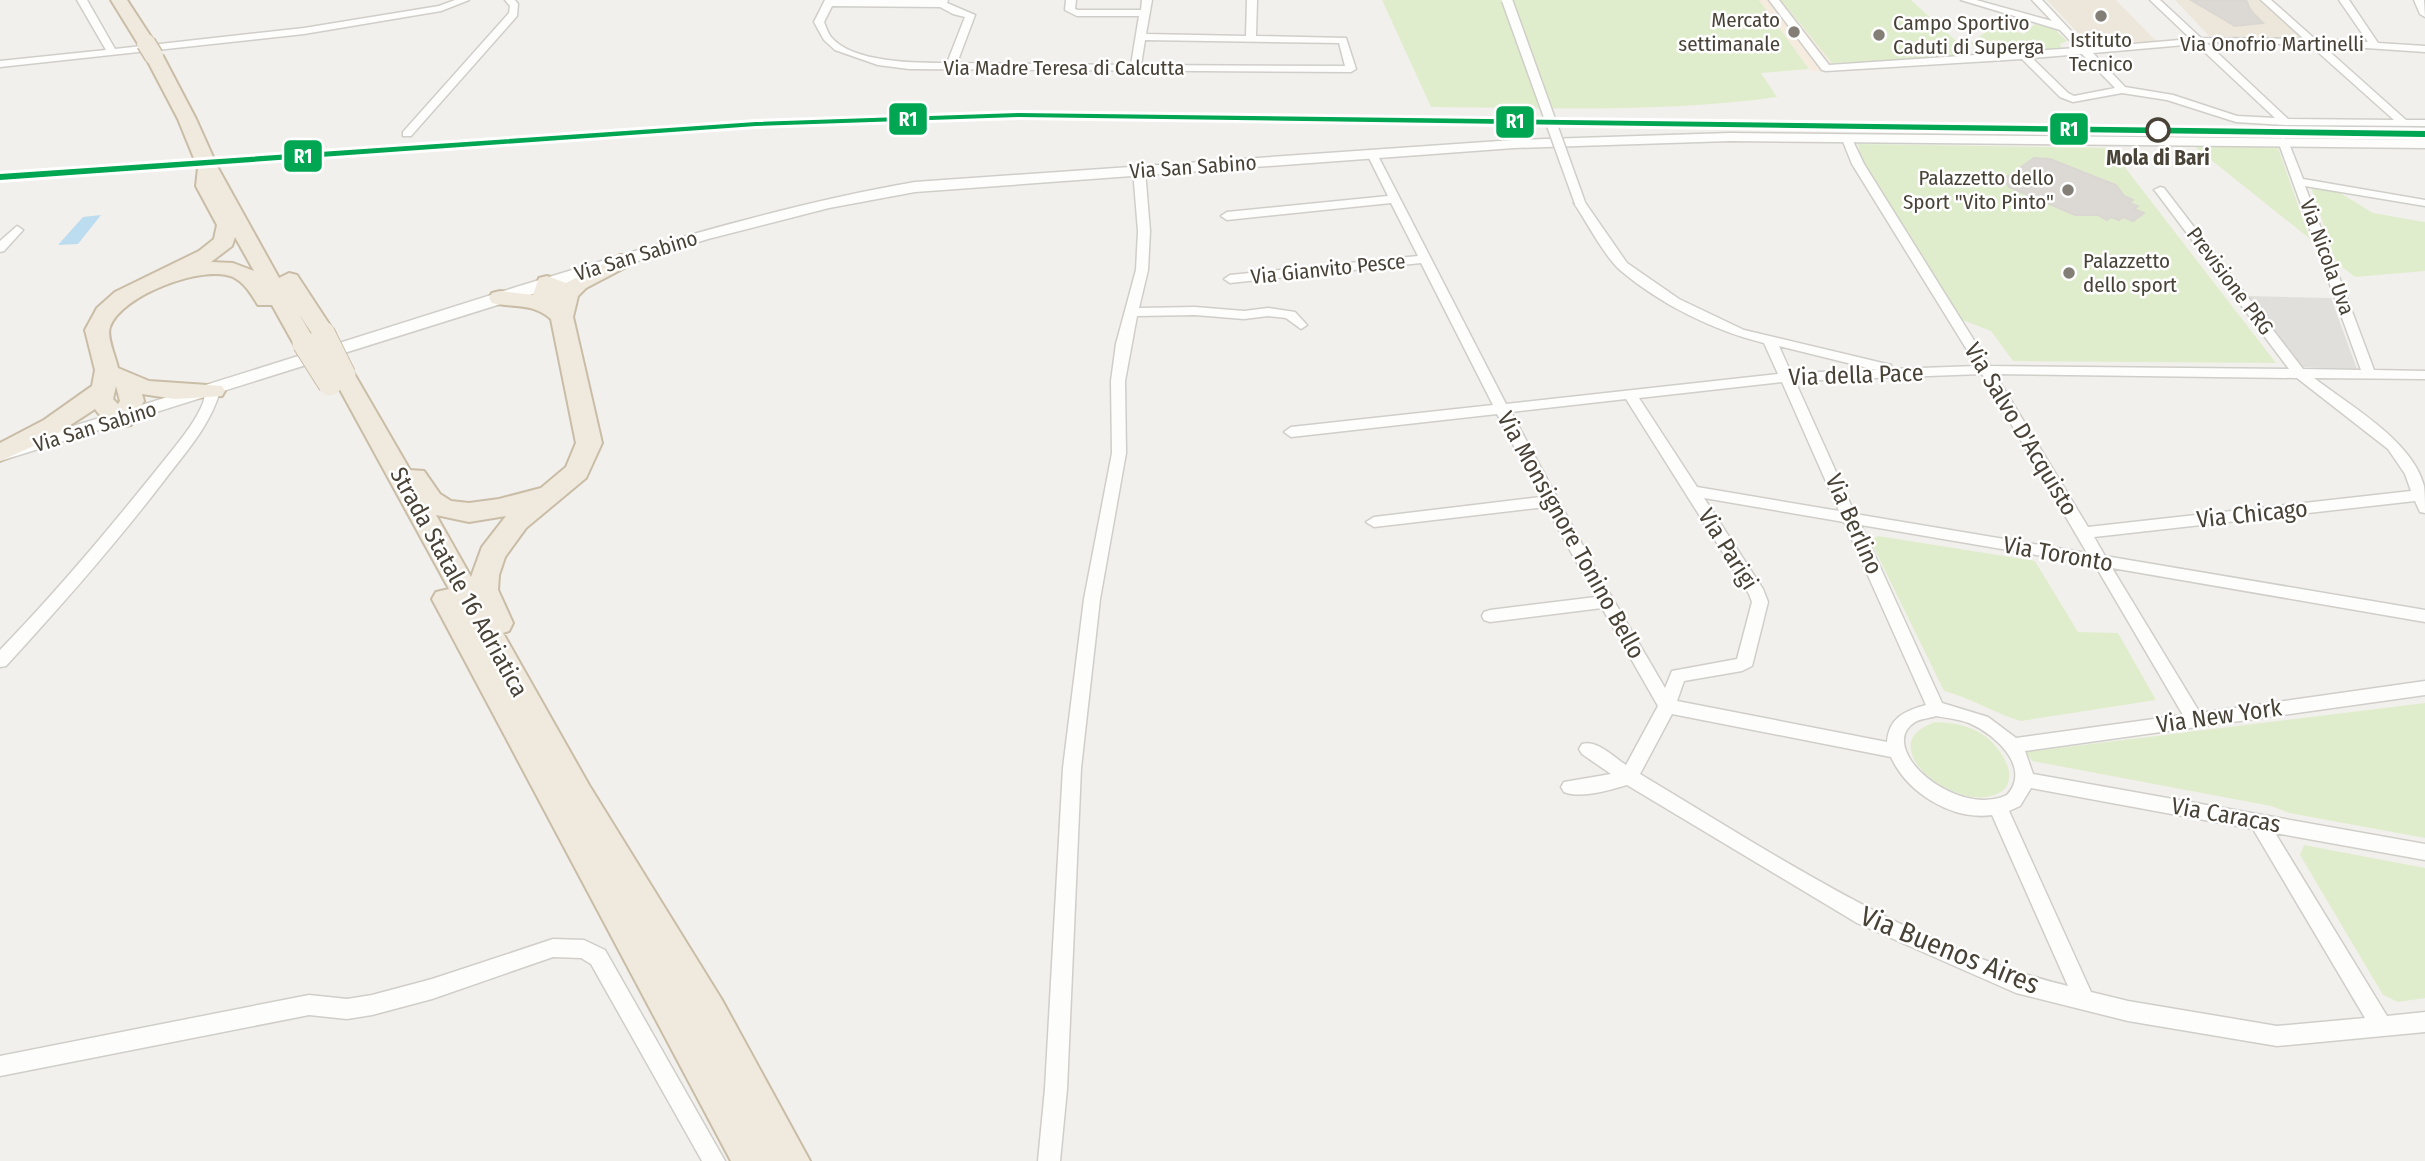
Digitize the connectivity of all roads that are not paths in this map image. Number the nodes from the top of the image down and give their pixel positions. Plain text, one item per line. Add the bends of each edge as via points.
1 (82, 0) edge
2 (120, 0) edge
3 (134, 0) edge
4 (464, 0) edge
5 (510, 0) edge
6 (1071, 0) edge
7 (1147, 0) edge
8 (1252, 0) edge
9 (1507, 0) edge
10 (1774, 0) edge
11 (1966, 0) edge
12 (2037, 0) edge
13 (2155, 0) edge
14 (2266, 0) edge
15 (2344, 0) edge
16 (2419, 0) edge
17 (829, 2) edge
18 (943, 2) edge
19 (1144, 13) junction
20 (2015, 14) junction
21 (2425, 14) edge
22 (2063, 28) junction
23 (1140, 37) junction
24 (1251, 39) junction
25 (2200, 41) junction
26 (2314, 41) junction
27 (2374, 44) junction
28 (156, 48) junction
29 (2425, 49) edge
30 (2086, 51) junction
31 (112, 52) junction
32 (2024, 56) junction
33 (0, 64) edge
34 (951, 67) junction
35 (1135, 68) junction
36 (2122, 90) junction
37 (2284, 122) junction
38 (2425, 123) edge
39 (2405, 124) junction
40 (407, 134) dead end
41 (1847, 139) junction
42 (2283, 141) junction
43 (2425, 144) edge
44 (1372, 154) junction
45 (217, 166) junction
46 (1139, 170) junction
47 (2299, 182) junction
48 (2160, 190) dead end
49 (1395, 200) junction
50 (2425, 203) edge
51 (1227, 216) dead end
52 (0, 232) edge
53 (0, 248) edge
54 (1426, 259) junction
55 (620, 261) joint
56 (168, 276) junction
57 (1230, 279) dead end
58 (500, 298) joint
59 (555, 299) junction
60 (1131, 312) junction
61 (1301, 325) dead end
62 (313, 338) junction
63 (1770, 341) junction
64 (1986, 370) junction
65 (1910, 373) junction
66 (2298, 373) junction
67 (2369, 374) junction
68 (2425, 375) edge
69 (1788, 377) junction
70 (340, 381) junction
71 (112, 382) junction
72 (213, 391) junction
73 (1630, 394) junction
74 (1501, 409) junction
75 (122, 419) junction
76 (1291, 432) dead end
77 (0, 454) edge
78 (1692, 491) junction
79 (552, 492) junction
80 (1550, 501) junction
81 (2423, 502) edge
82 (1851, 518) junction
83 (1374, 522) dead end
84 (2084, 533) junction
85 (2102, 562) junction
86 (1604, 602) junction
87 (1490, 616) dead end
88 (2425, 616) edge
89 (0, 661) edge
90 (2425, 688) edge
91 (1667, 706) junction
92 (1936, 709) junction
93 (2195, 720) junction
94 (2013, 746) junction
95 (1588, 749) dead end
96 (1896, 751) junction
97 (1629, 777) junction
98 (2026, 780) junction
99 (1570, 787) dead end
100 (578, 795) junction
101 (1998, 808) junction
102 (2258, 821) junction
103 (2425, 852) edge
104 (2084, 1000) junction
105 (2425, 1022) edge
106 (2382, 1026) junction
107 (0, 1066) edge
108 (714, 1161) edge
109 (754, 1161) edge
110 (790, 1161) edge
111 (1049, 1161) edge

1 - 31 street
2 - 28 highway, Strada Statale 16 Adriatica
3 - 28 highway, Strada Statale 16 Adriatica
4 - 31 street via 304,31
5 - 40 street via 516,6 514,14
6 - 19 street via 1070,10 1077,13
7 - 19 street
8 - 24 street
9 - 63 street, bridge via 1580,203 1623,266 1675,302
10 - 32 street, Via Onofrio Martinelli via 1826,68
11 - 20 street
12 - 20 street
12 - 22 street
13 - 25 street
14 - 26 street
15 - 27 street
16 - 21 street
17 - 18 street
17 - 34 street, Via Madre Teresa di Calcutta via 819,22 838,48 882,63
18 - 34 street via 970,15
19 - 23 street
20 - 22 street
22 - 30 street
23 - 24 street
23 - 35 street
24 - 35 street, Via Madre Teresa di Calcutta via 1343,40 1351,69
25 - 26 street, Via Onofrio Martinelli
25 - 30 street, Via Onofrio Martinelli
25 - 37 street
26 - 27 street, Via Onofrio Martinelli
26 - 39 street
27 - 29 street, Via Onofrio Martinelli
28 - 45 highway, Strada Statale 16 Adriatica
30 - 32 street, Via Onofrio Martinelli
30 - 36 street
31 - 33 street
32 - 36 street via 2064,95 2079,99
34 - 35 street, Via Madre Teresa di Calcutta
36 - 37 street via 2169,97 2236,119
37 - 39 street
38 - 39 street
41 - 42 street, Via San Sabino
41 - 44 street, Via San Sabino via 1591,141
41 - 64 street, Via Salvo D'Acquisto
42 - 43 street, Via San Sabino
42 - 47 street, Via Nicola Uva
44 - 46 street, Via San Sabino
44 - 49 street, Via Monsignore Tonino Bello
45 - 56 highway via 206,186 228,233 207,256
45 - 62 highway, Strada Statale 16 Adriatica
46 - 55 street, Via San Sabino via 872,193 793,210
46 - 60 street via 1142,270
47 - 50 street
47 - 67 street, Via Nicola Uva
48 - 66 street, Previsione PRG
49 - 51 street
49 - 54 street, Via Monsignore Tonino Bello
52 - 53 street via 17,230
54 - 57 street, Via Gianvito Pesce
54 - 74 street, Via Monsignore Tonino Bello
55 - 59 highway
56 - 62 highway via 218,269 249,275 280,326
56 - 71 highway via 123,298 105,313 97,330
58 - 59 highway
58 - 72 street, Via San Sabino
59 - 79 highway via 589,443 577,472
60 - 61 street via 1268,312 1290,315
60 - 111 street via 1118,381 1119,453 1092,599 1072,768
62 - 70 highway, Strada Statale 16 Adriatica, bridge
63 - 65 street
63 - 69 street, Via Berlino
64 - 65 street, Via della Pace
64 - 66 street, Via della Pace
64 - 84 street, Via Salvo D'Acquisto
65 - 69 street, Via della Pace
66 - 67 street, Via della Pace
66 - 81 street, Previsione PRG via 2393,446 2412,473
67 - 68 street, Via della Pace
69 - 73 street, Via della Pace
69 - 82 street, Via Berlino
70 - 79 highway via 370,398 433,503 463,512 485,511
70 - 100 highway, Strada Statale 16 Adriatica
70 - 109 highway, Strada Statale 16 Adriatica via 676,1023
71 - 72 highway via 183,392
71 - 75 highway via 101,399
71 - 77 highway via 53,427
72 - 75 street, Via San Sabino
72 - 89 street via 201,422 132,513
73 - 74 street, Via della Pace
73 - 78 street, Via Parigi
74 - 76 street, Via della Pace
74 - 80 street, Via Monsignore Tonino Bello
75 - 77 street, Via San Sabino
78 - 82 street, Via Toronto
78 - 91 street, Via Parigi via 1760,602 1746,661 1678,676
79 - 100 highway via 502,538 492,554 484,590 489,607 569,746
80 - 83 street
80 - 86 street, Via Monsignore Tonino Bello
81 - 84 street, Via Chicago
82 - 85 street, Via Toronto
82 - 92 street, Via Berlino
84 - 85 street, Via Salvo D'Acquisto
85 - 88 street, Via Toronto
85 - 93 street, Via Salvo D'Acquisto
86 - 87 street
86 - 91 street, Via Monsignore Tonino Bello
90 - 93 street, Via New York
91 - 96 street
91 - 97 street
92 - 94 street via 1978,719
92 - 96 street via 1920,711 1899,726
93 - 94 street, Via New York
94 - 98 street
95 - 97 street, Via Buenos Aires
96 - 101 street via 1917,783 1936,796 1967,807
97 - 99 street
97 - 104 street, Via Buenos Aires via 1864,917 2016,983
98 - 101 street via 2022,793
98 - 102 street, Via Caracas
100 - 110 highway, Strada Statale 16 Adriatica via 709,1012
101 - 104 street
102 - 103 street, Via Caracas
102 - 106 street
104 - 106 street, Via Buenos Aires via 2277,1036
105 - 106 street, Via Buenos Aires
107 - 108 street via 309,1005 347,1009 372,1005 553,948 584,949 598,957

